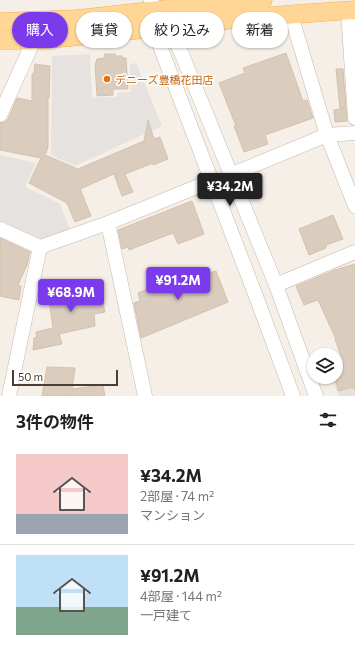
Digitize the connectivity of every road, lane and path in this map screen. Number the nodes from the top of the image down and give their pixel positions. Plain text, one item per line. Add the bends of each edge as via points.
1 (262, 0) edge
2 (153, 5) edge
3 (291, 15) junction
4 (352, 18) edge
5 (224, 21) edge
6 (0, 22) edge
7 (140, 29) edge
8 (68, 37) edge
9 (0, 40) edge
10 (12, 40) edge
11 (30, 48) edge
12 (168, 48) edge
13 (176, 48) edge
14 (0, 115) edge
15 (355, 118) edge
16 (355, 133) edge
17 (327, 135) junction
18 (230, 175) junction
19 (211, 181) junction
20 (355, 206) edge
21 (108, 223) junction
22 (0, 229) edge
23 (40, 247) junction
24 (355, 252) edge
25 (276, 285) junction
26 (9, 396) edge
27 (145, 396) edge
28 (293, 396) edge
29 (316, 396) edge

1 - 2 main road
2 - 6 main road via 78,19
3 - 4 main road
3 - 5 main road
3 - 17 street
4 - 15 street
7 - 8 main road
9 - 10 main road
11 - 14 street
12 - 19 street
13 - 18 street via 183,57
16 - 17 street
17 - 18 street
17 - 20 street
18 - 25 street
19 - 21 street
19 - 28 street
21 - 23 street
21 - 27 street
22 - 23 street
23 - 26 street
24 - 25 street
25 - 29 street

